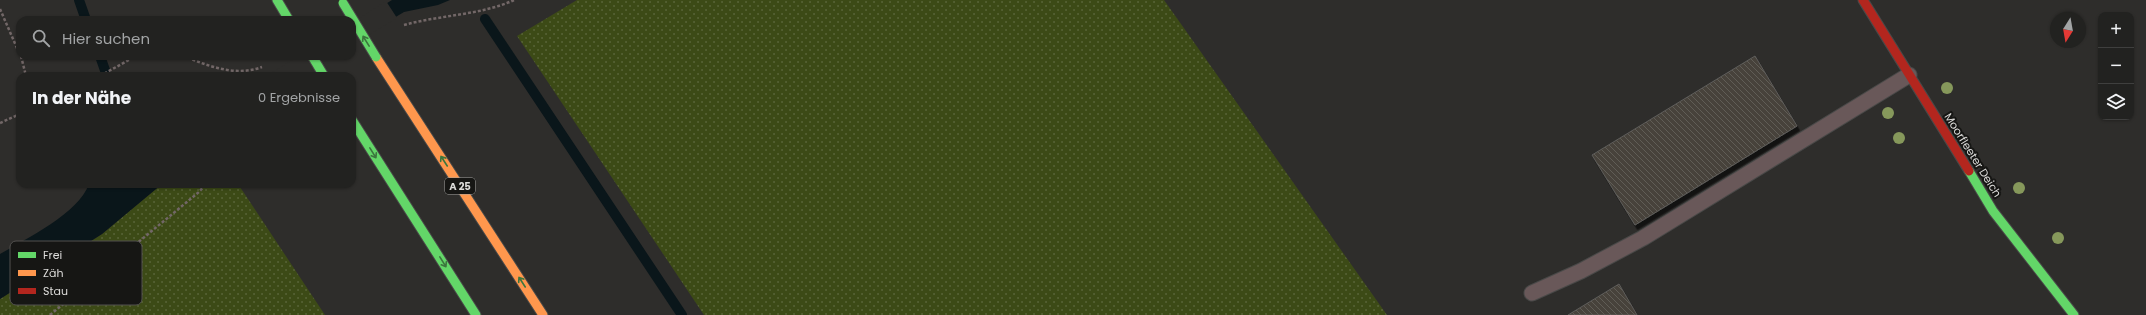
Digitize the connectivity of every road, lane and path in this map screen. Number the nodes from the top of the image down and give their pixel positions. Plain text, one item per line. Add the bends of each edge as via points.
1 (277, 0) edge
2 (514, 0) edge
3 (1863, 0) edge
4 (342, 2) edge
5 (0, 9) edge
6 (287, 16) edge
7 (351, 16) edge
8 (356, 25) edge
9 (404, 25) dead end
10 (16, 46) edge
11 (21, 60) edge
12 (129, 60) edge
13 (195, 60) edge
14 (314, 60) edge
15 (262, 67) dead end
16 (25, 72) edge
17 (107, 72) edge
18 (322, 72) edge
19 (1909, 75) junction
20 (16, 116) edge
21 (0, 123) edge
22 (356, 126) edge
23 (202, 188) edge
24 (140, 241) edge
25 (1532, 293) dead end
26 (62, 305) edge
27 (50, 315) edge
28 (476, 315) edge
29 (543, 315) edge
30 (2074, 315) edge

1 - 6 main road
2 - 9 path via 502,6
3 - 19 main road, Moorfleeter Deich
7 -> 4 main road, A 25, bridge
5 - 10 path
29 -> 8 main road, A 25, bridge
11 - 16 path
12 - 17 path
13 - 15 path via 227,71 252,71
14 - 18 main road, bridge
19 - 25 lane via 1643,238 1581,271
19 - 30 main road, Moorfleeter Deich via 1993,211
20 - 21 path
22 -> 28 main road
23 - 24 path
26 - 27 path

